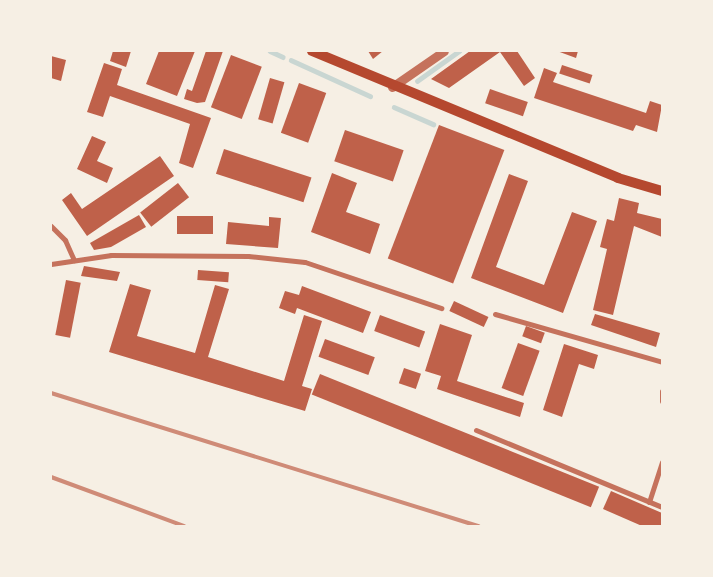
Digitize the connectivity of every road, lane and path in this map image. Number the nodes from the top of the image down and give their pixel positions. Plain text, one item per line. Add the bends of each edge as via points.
1 (312, 51) edge
2 (444, 51) edge
3 (392, 87) junction
4 (662, 191) edge
5 (51, 226) edge
6 (74, 260) junction
7 (51, 264) edge
8 (441, 308) dead end
9 (495, 314) dead end
10 (662, 362) edge
11 (662, 391) edge
12 (662, 401) edge
13 (476, 430) dead end
14 (662, 462) edge
15 (648, 502) junction
16 (662, 507) edge

1 - 3 main road
2 - 3 street
3 - 4 main road via 618,178
5 - 6 street via 65,240
6 - 7 street
6 - 8 street via 162,254 305,262
9 - 10 street
11 - 12 street
13 - 15 street
14 - 15 street
15 - 16 street

